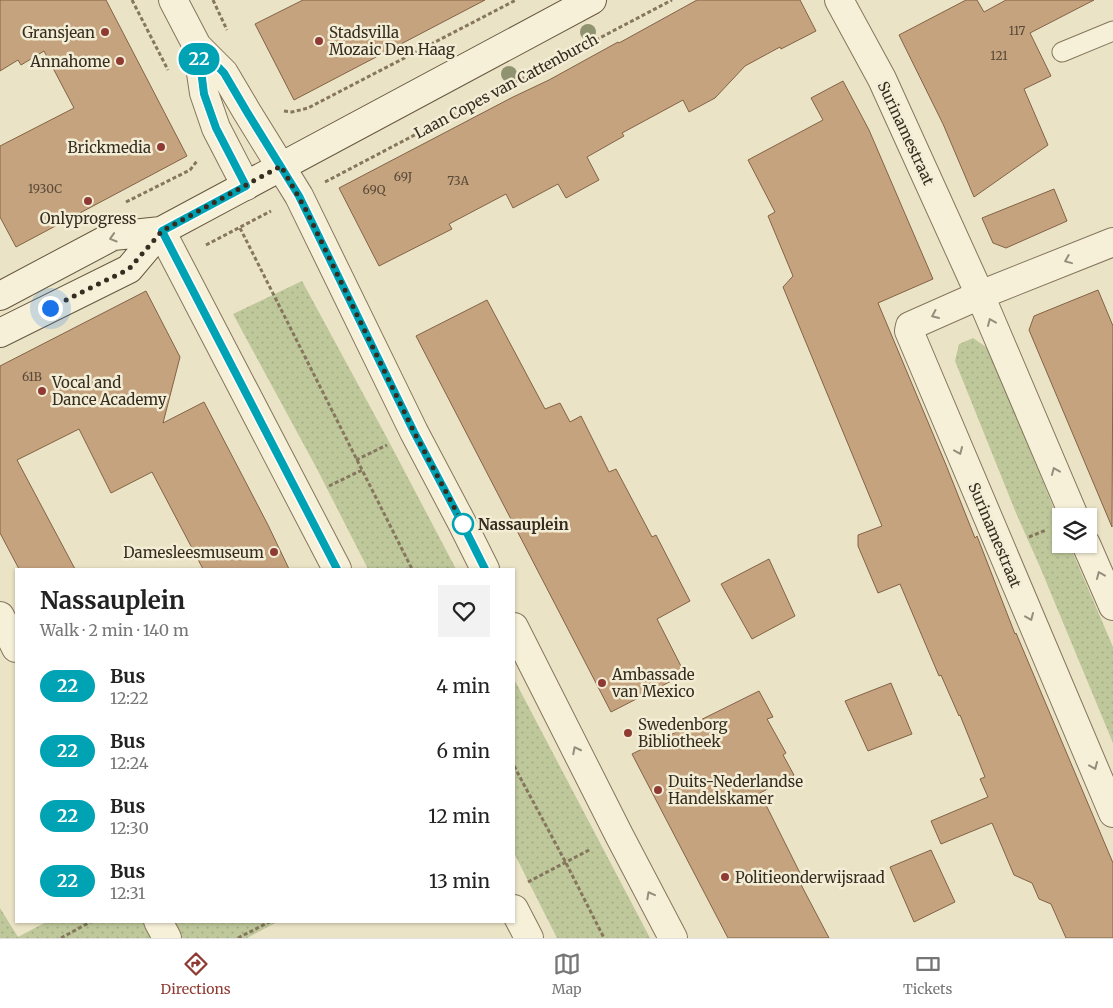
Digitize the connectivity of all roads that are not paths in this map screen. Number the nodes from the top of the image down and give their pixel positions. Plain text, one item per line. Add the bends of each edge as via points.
1 (173, 0) edge
2 (592, 0) edge
3 (839, 0) edge
4 (1113, 31) edge
5 (198, 46) junction
6 (1062, 52) dead end
7 (281, 166) junction
8 (246, 186) junction
9 (162, 231) junction
10 (1113, 242) edge
11 (980, 295) junction
12 (0, 296) edge
13 (0, 333) edge
14 (1071, 508) edge
15 (1090, 553) edge
16 (336, 568) edge
17 (484, 568) edge
18 (1113, 606) edge
19 (0, 616) edge
20 (515, 629) edge
21 (15, 646) edge
22 (1113, 813) edge
23 (518, 897) edge
24 (159, 923) edge
25 (167, 938) edge
26 (529, 938) edge
27 (673, 938) edge

1 - 5 street
2 - 7 street
3 - 11 street, Surinamestraat via 882,79
4 - 6 lane
5 - 7 street via 224,73
5 - 8 street via 204,94 216,128
7 - 8 street
7 - 17 street via 299,196
8 - 9 street
9 -> 12 street via 113,236
9 - 13 street via 129,269
9 - 16 street
10 -> 11 street
14 -> 11 street, Surinamestraat
11 -> 22 street, Surinamestraat via 910,326 909,331
18 -> 15 street
19 - 21 street
27 -> 20 street
23 - 26 street
24 - 25 street

